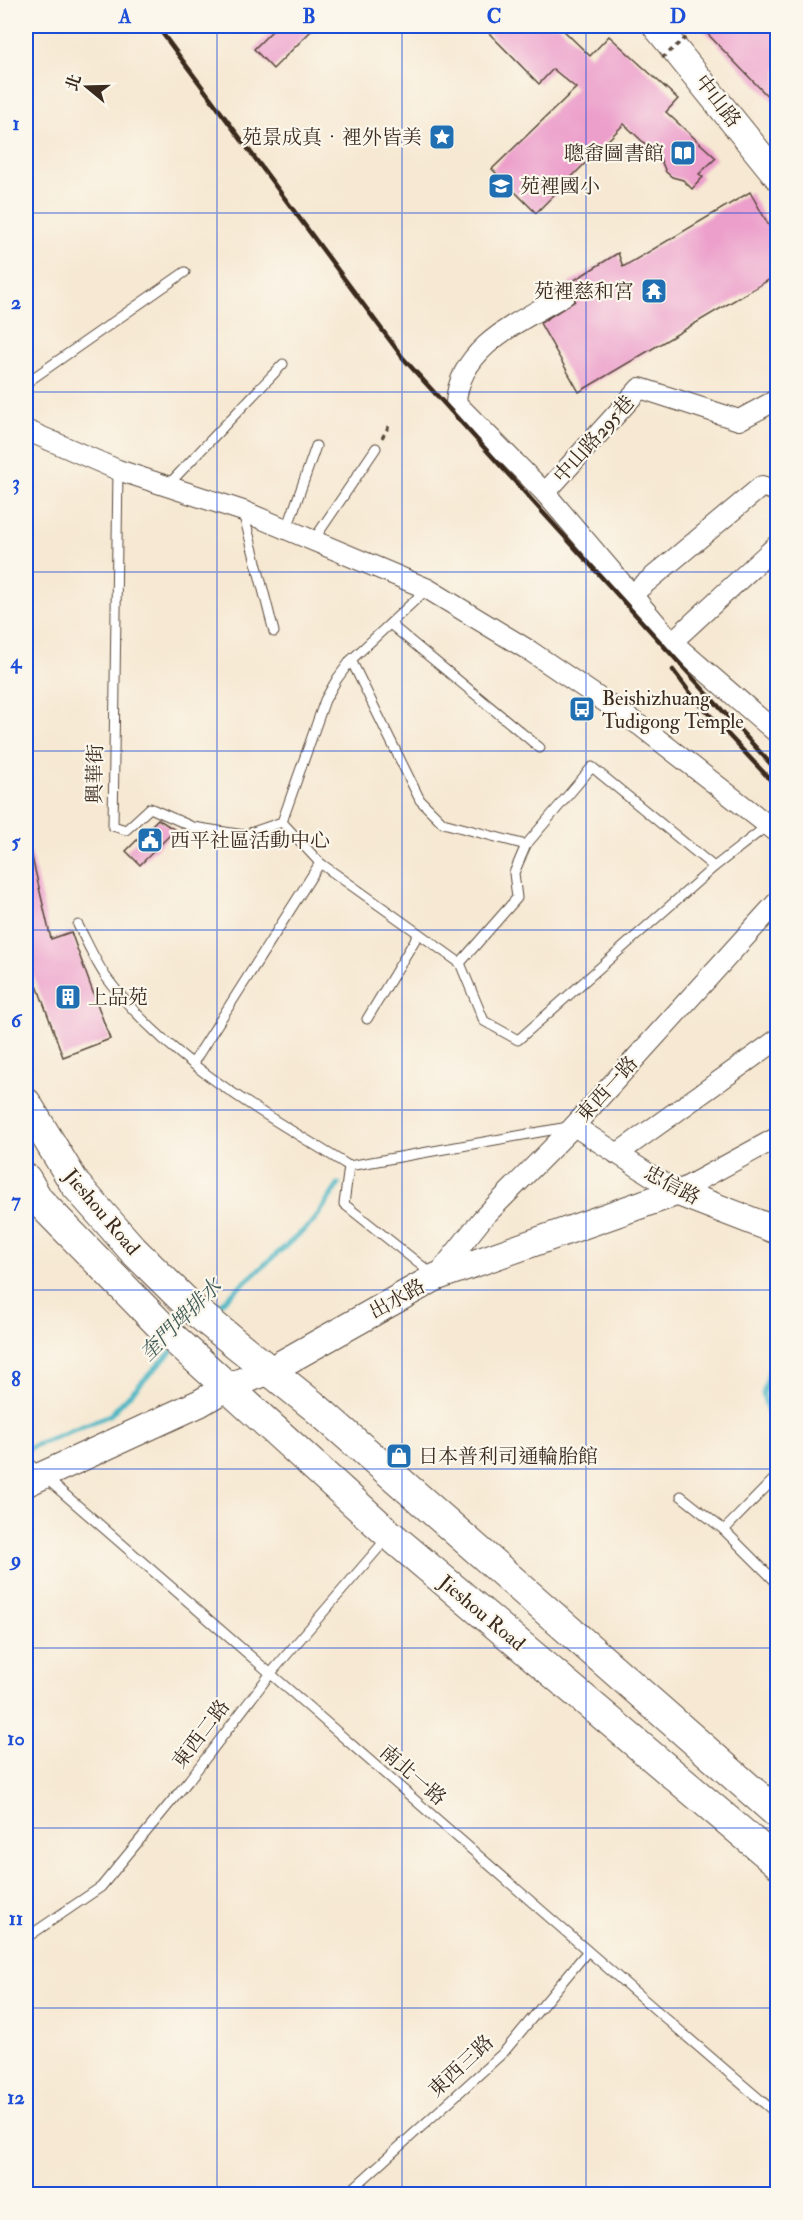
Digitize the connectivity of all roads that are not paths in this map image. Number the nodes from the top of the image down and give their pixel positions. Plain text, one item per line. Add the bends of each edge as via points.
1 (656, 26) edge
2 (777, 177) edge
3 (185, 272) dead end
4 (565, 295) dead end
5 (283, 364) dead end
6 (26, 383) edge
7 (777, 399) edge
8 (26, 430) edge
9 (316, 446) dead end
10 (376, 448) dead end
11 (118, 470) junction
12 (167, 486) junction
13 (777, 492) edge
14 (544, 493) junction
15 (243, 511) junction
16 (287, 529) junction
17 (313, 541) junction
18 (777, 544) edge
19 (428, 588) junction
20 (630, 596) junction
21 (390, 624) junction
22 (274, 632) dead end
23 (672, 642) junction
24 (351, 660) junction
25 (777, 734) edge
26 (540, 748) dead end
27 (282, 822) junction
28 (773, 829) edge
29 (526, 845) junction
30 (320, 862) junction
31 (714, 867) junction
32 (777, 901) edge
33 (78, 925) dead end
34 (418, 934) junction
35 (460, 963) junction
36 (367, 1020) dead end
37 (777, 1039) edge
38 (193, 1063) junction
39 (26, 1102) edge
40 (574, 1126) junction
41 (777, 1137) edge
42 (617, 1154) junction
43 (349, 1166) junction
44 (26, 1179) edge
45 (677, 1192) junction
46 (777, 1231) edge
47 (435, 1277) junction
48 (269, 1371) junction
49 (227, 1387) junction
50 (30, 1471) edge
51 (775, 1478) edge
52 (681, 1496) dead end
53 (724, 1530) junction
54 (390, 1535) junction
55 (777, 1584) edge
56 (271, 1672) junction
57 (777, 1814) edge
58 (777, 1863) edge
59 (26, 1938) edge
60 (587, 1952) junction
61 (777, 2115) edge
62 (347, 2194) edge

1 - 2 street, 中山路
3 - 6 lane
4 - 14 street via 485,344 457,385 456,403
5 - 12 lane
7 - 14 street, 中山路295巷 via 739,420 640,388
8 - 11 street
9 - 16 lane
10 - 17 lane
11 - 12 street
11 - 27 lane, 興華街 via 113,826 126,830 150,808 193,827 244,835
12 - 15 street
13 - 20 street via 762,486
14 - 20 street
15 - 16 street
15 - 22 lane
16 - 17 street
17 - 19 street
18 - 23 street
19 - 21 lane
19 - 28 street via 642,727
20 - 23 street
21 - 24 lane
21 - 26 lane
23 - 25 street
24 - 27 lane via 325,700
24 - 29 lane via 420,800 443,823
27 - 30 lane
28 - 31 lane
29 - 31 lane via 592,767
29 - 35 lane via 514,873 517,898
30 - 34 lane
30 - 38 lane
31 - 35 lane via 518,1040 484,1021
32 - 40 street, 東西一路
33 - 38 lane via 106,976 168,1045
34 - 35 lane
34 - 36 lane
37 - 42 street
38 - 43 lane via 247,1103
39 - 48 main road, Jieshou Road via 75,1184 133,1250 194,1310
40 - 42 street, 忠信路
40 - 43 lane
40 - 47 street, 東西一路 via 482,1219
41 - 45 street, 出水路
42 - 45 street, 忠信路
43 - 47 lane via 344,1204
44 - 49 main road, Jieshou Road via 38,1200 169,1334
45 - 46 street, 忠信路
45 - 47 street, 出水路
47 - 48 street, 出水路
48 - 49 street, 出水路
48 - 57 main road via 315,1407
49 - 50 street, 出水路 via 200,1403
49 - 54 main road, Jieshou Road
50 - 56 lane, 南北一路
51 - 53 lane
52 - 53 lane
53 - 55 lane
54 - 56 lane, 東西二路
54 - 58 main road, Jieshou Road
56 - 59 lane, 東西二路 via 101,1887
56 - 60 lane, 南北一路
60 - 61 lane, 南北一路
60 - 62 lane, 東西三路 via 504,2052

